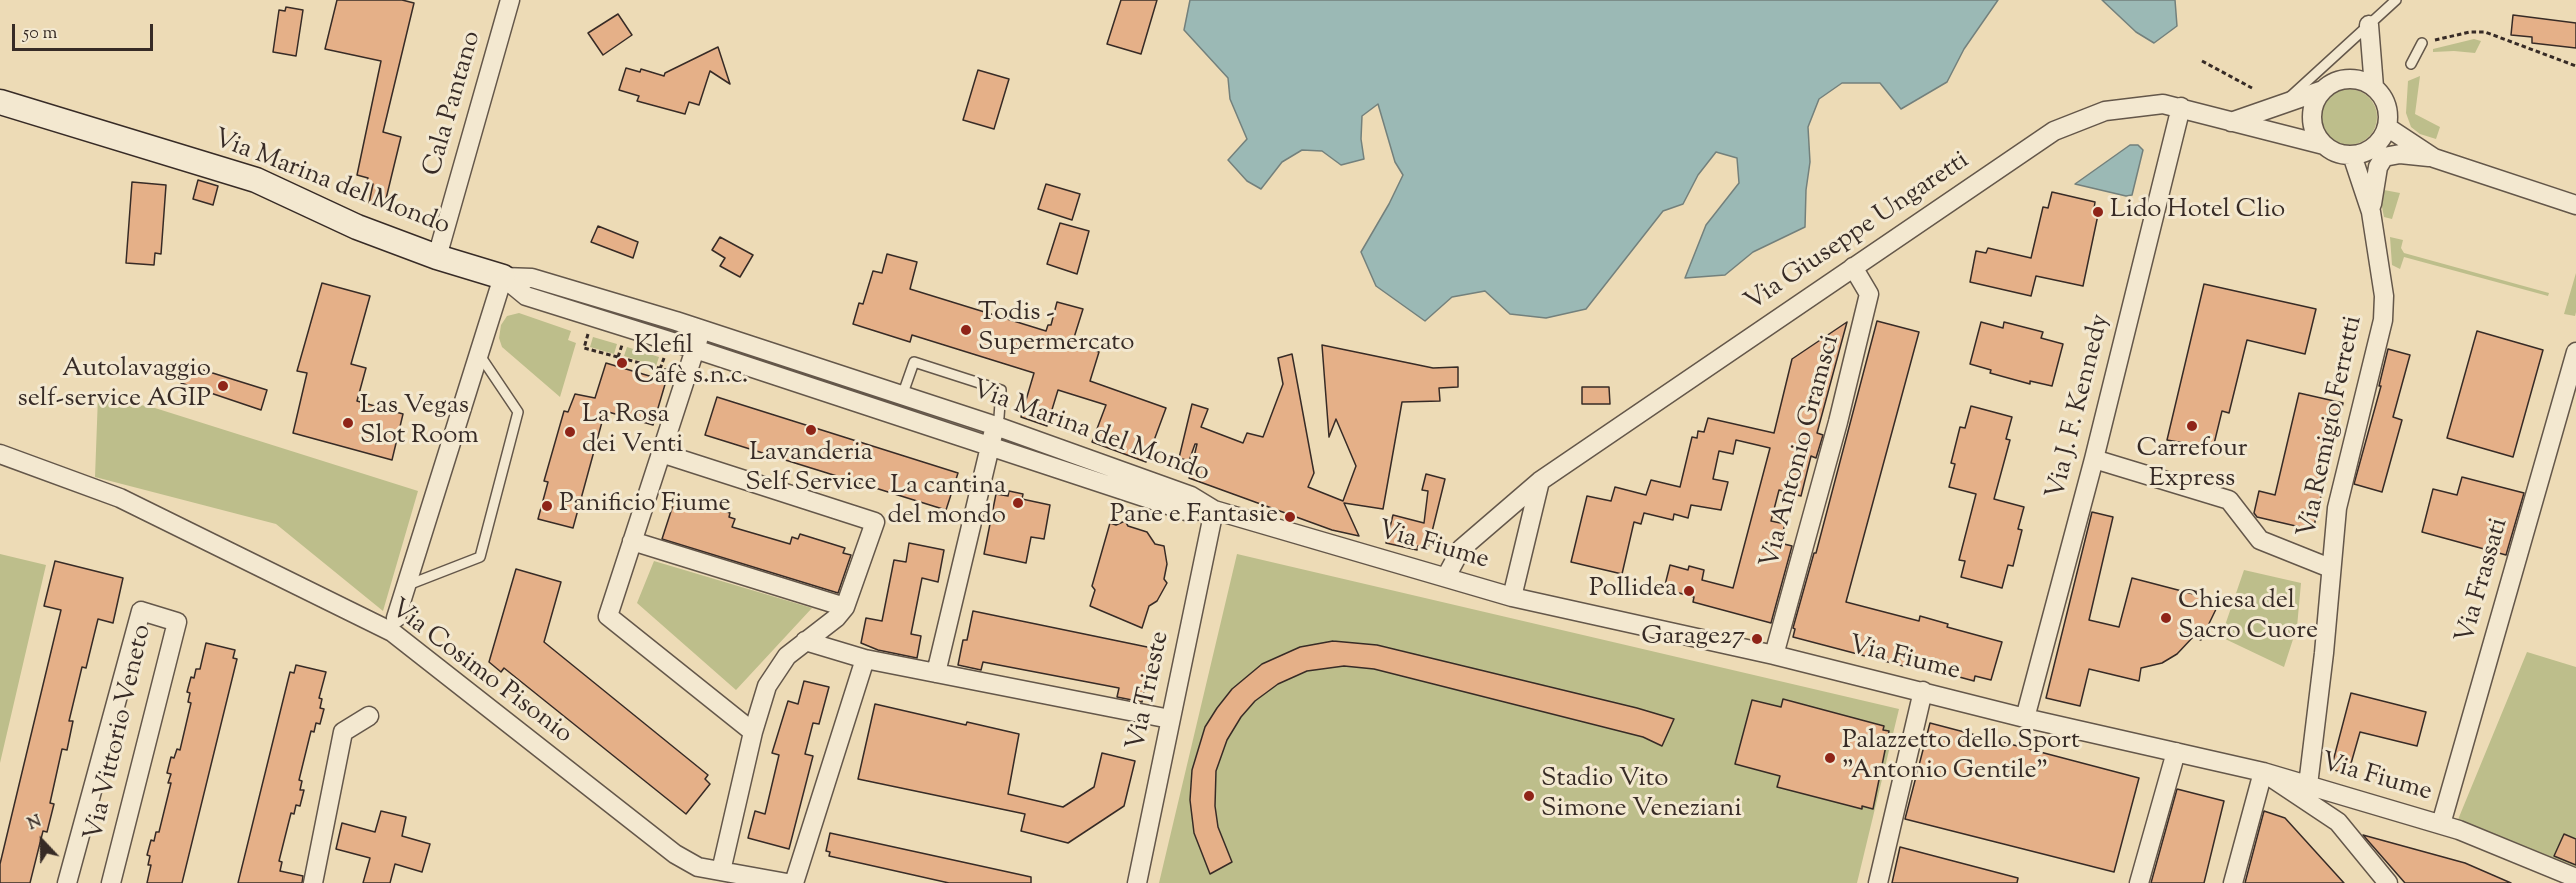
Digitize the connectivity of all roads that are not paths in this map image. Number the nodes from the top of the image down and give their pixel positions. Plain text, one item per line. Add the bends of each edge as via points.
1 (510, 0) edge
2 (2396, 0) edge
3 (2369, 25) junction
4 (2422, 43) road end
5 (2411, 64) dead end
6 (2374, 87) junction
7 (2323, 90) junction
8 (0, 102) edge
9 (2280, 106) junction
10 (2181, 107) junction
11 (2231, 122) junction
12 (2387, 127) junction
13 (2324, 145) junction
14 (2352, 155) junction
15 (2434, 158) junction
16 (2554, 198) junction
17 (2576, 206) edge
18 (2371, 212) junction
19 (2576, 220) edge
20 (438, 257) junction
21 (1853, 267) junction
22 (503, 277) junction
23 (701, 329) junction
24 (695, 349) junction
25 (2576, 352) edge
26 (479, 354) junction
27 (903, 396) junction
28 (996, 426) junction
29 (990, 446) junction
30 (661, 453) junction
31 (0, 454) edge
32 (2094, 459) junction
33 (1540, 481) junction
34 (1214, 510) junction
35 (632, 541) junction
36 (2330, 568) junction
37 (1446, 577) junction
38 (406, 585) junction
39 (1512, 597) junction
40 (845, 607) junction
41 (396, 618) dead end
42 (805, 641) junction
43 (1774, 655) junction
44 (864, 659) junction
45 (936, 674) junction
46 (1923, 691) junction
47 (369, 716) dead end
48 (2025, 718) junction
49 (1170, 720) junction
50 (753, 732) junction
51 (2176, 752) junction
52 (2263, 772) junction
53 (2308, 785) junction
54 (2441, 824) junction
55 (722, 871) junction
56 (696, 875) edge
57 (2576, 878) edge
58 (67, 883) edge
59 (111, 883) edge
60 (313, 883) edge
61 (787, 883) edge
62 (794, 883) edge
63 (1137, 883) edge
64 (1878, 883) edge
65 (2139, 883) edge
66 (2233, 883) edge
67 (2388, 883) edge

1 - 20 street, Cala Pantano
2 - 3 lane
3 - 6 street
3 - 9 lane
4 - 5 lane
6 - 7 street via 2353,79 2332,83
6 - 12 street via 2387,105
7 - 9 street
7 - 13 street via 2312,112 2316,135
8 - 20 street, Via Marina del Mondo via 256,180 357,227
9 - 11 street
10 - 11 street, Via Giuseppe Ungaretti
10 - 21 street, Via Giuseppe Ungaretti via 2163,104 2105,111 2054,131
10 - 32 street, Via J. F. Kennedy
11 - 13 street, Via Giuseppe Ungaretti
12 - 14 street via 2374,147
12 - 15 street
13 - 14 street
14 - 18 street, Via Remigio Ferretti
15 - 16 street
15 - 18 street via 2400,154 2384,157 2373,184
16 - 17 street
16 - 19 street
18 - 36 street, Via Remigio Ferretti via 2384,296 2383,320 2337,508
20 - 22 street, Via Marina del Mondo
21 - 33 street, Via Giuseppe Ungaretti
21 - 43 street, Via Antonio Gramsci via 1869,294
22 - 23 street, Via Marina del Mondo via 532,278
22 - 24 street, Via Marina del Mondo via 526,296
22 - 26 street
23 - 24 street
23 - 27 street, Via Marina del Mondo
24 - 29 street, Via Marina del Mondo
24 - 30 street
25 - 54 street, Via Frassati
26 - 38 street
26 - 38 lane via 518,412 480,557
27 - 28 street, Via Marina del Mondo
27 - 28 lane via 914,362 1000,390
28 - 29 street
28 - 34 street, Via Marina del Mondo via 1191,496
29 - 34 street, Via Marina del Mondo via 1186,511
29 - 45 street
30 - 35 street
30 - 40 street via 875,522
31 - 56 street, Via Cosimo Pisonio via 120,498 392,632
32 - 36 street via 2229,500 2260,540
32 - 48 street, Via J. F. Kennedy
33 - 37 street, Via Giuseppe Ungaretti via 1461,549
33 - 39 street
34 - 37 street, Via Fiume
34 - 49 street, Via Trieste
35 - 40 street
35 - 50 street via 608,616
36 - 53 street, Via Remigio Ferretti
37 - 39 street, Via Fiume
38 - 41 street
39 - 43 street, Via Fiume
40 - 42 street
42 - 44 street
42 - 50 street via 777,668 766,686
43 - 46 street, Via Fiume
44 - 45 street
44 - 62 street
45 - 49 street
46 - 48 street, Via Fiume
46 - 64 street
47 - 60 street via 343,732
48 - 51 street, Via Fiume
49 - 63 street, Via Trieste
50 - 55 street
51 - 52 street, Via Fiume
51 - 65 street
52 - 53 street, Via Fiume
52 - 66 street
52 - 67 street via 2338,822
53 - 54 street, Via Fiume
54 - 57 street, Via Fiume
55 - 56 street, Via Cosimo Pisonio
55 - 61 street, Via Cosimo Pisonio
58 - 59 street, Via Vittorio Veneto via 141,611 177,622

